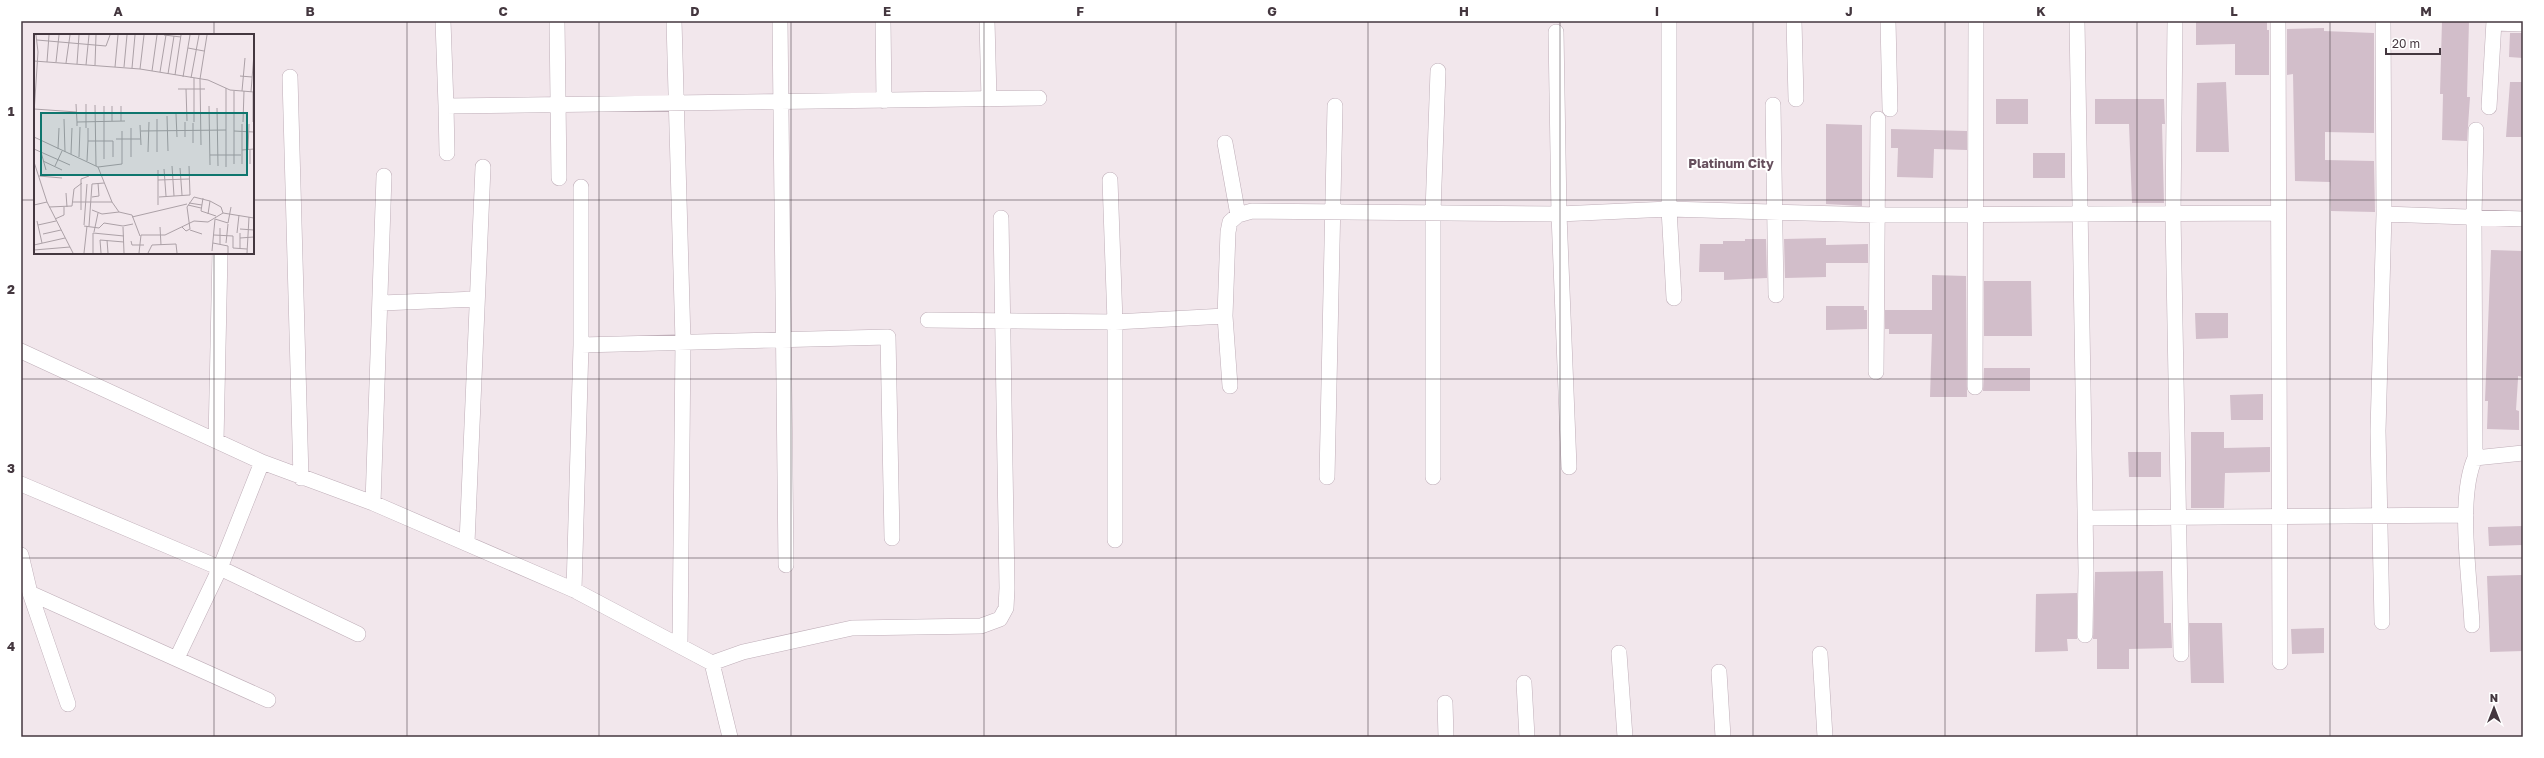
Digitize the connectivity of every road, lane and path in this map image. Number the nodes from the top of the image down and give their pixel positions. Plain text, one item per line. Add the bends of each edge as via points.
1 (443, 21) edge
2 (557, 21) edge
3 (674, 21) edge
4 (780, 21) edge
5 (883, 21) edge
6 (987, 21) edge
7 (1669, 21) edge
8 (1794, 21) edge
9 (1888, 21) edge
10 (1976, 21) edge
11 (2077, 21) edge
12 (2175, 21) edge
13 (2278, 21) edge
14 (2383, 21) edge
15 (2494, 22) edge
16 (2523, 24) edge
17 (1556, 32) dead end
18 (1438, 71) dead end
19 (290, 77) dead end
20 (989, 98) junction
21 (1039, 98) dead end
22 (1796, 98) dead end
23 (884, 101) junction
24 (782, 102) junction
25 (675, 103) junction
26 (559, 104) junction
27 (1773, 105) dead end
28 (446, 106) junction
29 (1335, 106) dead end
30 (2489, 107) dead end
31 (2476, 130) dead end
32 (1224, 143) dead end
33 (447, 153) dead end
34 (483, 167) dead end
35 (384, 176) dead end
36 (559, 178) dead end
37 (1110, 180) dead end
38 (581, 187) dead end
39 (1669, 210) junction
40 (1775, 211) junction
41 (1334, 212) junction
42 (1433, 212) junction
43 (2278, 213) junction
44 (1559, 214) junction
45 (1974, 214) junction
46 (2173, 214) junction
47 (2384, 214) junction
48 (1878, 215) junction
49 (2080, 215) junction
50 (1238, 216) junction
51 (2474, 216) junction
52 (1001, 218) dead end
53 (2523, 219) edge
54 (220, 254) edge
55 (1776, 295) dead end
56 (1674, 298) dead end
57 (476, 299) junction
58 (382, 303) junction
59 (1225, 316) junction
60 (928, 320) dead end
61 (1002, 320) junction
62 (1115, 322) junction
63 (782, 340) junction
64 (683, 342) junction
65 (581, 345) junction
66 (21, 351) edge
67 (1876, 372) dead end
68 (1230, 386) dead end
69 (1975, 387) dead end
70 (216, 441) junction
71 (2523, 453) edge
72 (2475, 458) junction
73 (262, 462) junction
74 (1569, 467) dead end
75 (1327, 477) dead end
76 (1433, 477) dead end
77 (301, 478) junction
78 (21, 484) edge
79 (373, 503) junction
80 (2466, 515) junction
81 (2279, 516) junction
82 (2380, 516) junction
83 (2085, 518) junction
84 (2178, 518) junction
85 (892, 538) dead end
86 (1115, 540) dead end
87 (467, 543) junction
88 (21, 555) edge
89 (786, 565) dead end
90 (220, 568) junction
91 (574, 590) junction
92 (30, 593) junction
93 (2382, 622) dead end
94 (2472, 625) dead end
95 (358, 634) dead end
96 (2085, 635) dead end
97 (680, 646) junction
98 (1619, 653) dead end
99 (1820, 654) dead end
100 (2181, 654) dead end
101 (177, 658) junction
102 (2280, 662) dead end
103 (712, 663) junction
104 (1719, 672) dead end
105 (1524, 682) dead end
106 (268, 700) dead end
107 (68, 704) dead end
108 (1444, 704) dead end
109 (728, 733) edge
110 (1446, 737) edge
111 (1527, 737) edge
112 (1625, 737) edge
113 (1723, 737) edge
114 (1824, 737) edge

1 - 28 street
2 - 26 street
3 - 25 street
4 - 24 street
5 - 23 street
6 - 20 street
7 - 39 street
8 - 22 street
9 - 48 street
10 - 45 street
11 - 49 street
12 - 46 street
13 - 43 street
14 - 47 street
15 - 16 street
15 - 30 street
17 - 44 street
18 - 42 street
19 - 77 street
20 - 21 street
20 - 23 street
23 - 24 street
24 - 25 street
24 - 63 street
25 - 26 street
25 - 64 street
26 - 28 street
26 - 36 street
27 - 40 street
28 - 33 street
29 - 41 street
31 - 51 street
32 - 50 street
34 - 57 street
35 - 58 street
37 - 62 street
38 - 65 street
39 - 40 street
39 - 44 street
39 - 56 street
40 - 48 street
40 - 55 street
41 - 42 street
41 - 50 street via 1252,211
41 - 75 street
42 - 44 street
42 - 76 street
43 - 46 street
43 - 81 street
44 - 74 street
45 - 48 street
45 - 49 street
45 - 69 street
46 - 49 street
46 - 84 street
47 - 51 street
47 - 82 street via 2378,431
48 - 67 street
49 - 83 street
50 - 59 street via 1230,222 1228,232
51 - 53 street
51 - 72 street
52 - 61 street
54 - 70 street
57 - 58 street
57 - 87 street
58 - 79 street
59 - 62 street
59 - 68 street
60 - 61 street
61 - 62 street
61 - 103 street via 1007,588 1006,608 1000,619 981,626 852,628 743,652
62 - 86 street
63 - 64 street
63 - 85 street via 888,337
63 - 89 street
64 - 65 street
64 - 97 street
65 - 91 street
66 - 70 street
70 - 73 street
71 - 72 street
72 - 80 street via 2469,472
73 - 77 street
73 - 90 street
77 - 79 street
78 - 90 street
79 - 87 street
80 - 82 street
80 - 94 street
81 - 82 street
81 - 84 street
81 - 102 street
82 - 93 street
83 - 84 street
83 - 96 street
84 - 100 street
87 - 91 street
88 - 92 street
90 - 95 street
90 - 101 street
91 - 97 street
92 - 101 street
92 - 107 street
97 - 103 street
98 - 112 street
99 - 114 street
101 - 106 street
103 - 109 street
104 - 113 street
105 - 111 street
108 - 110 street

